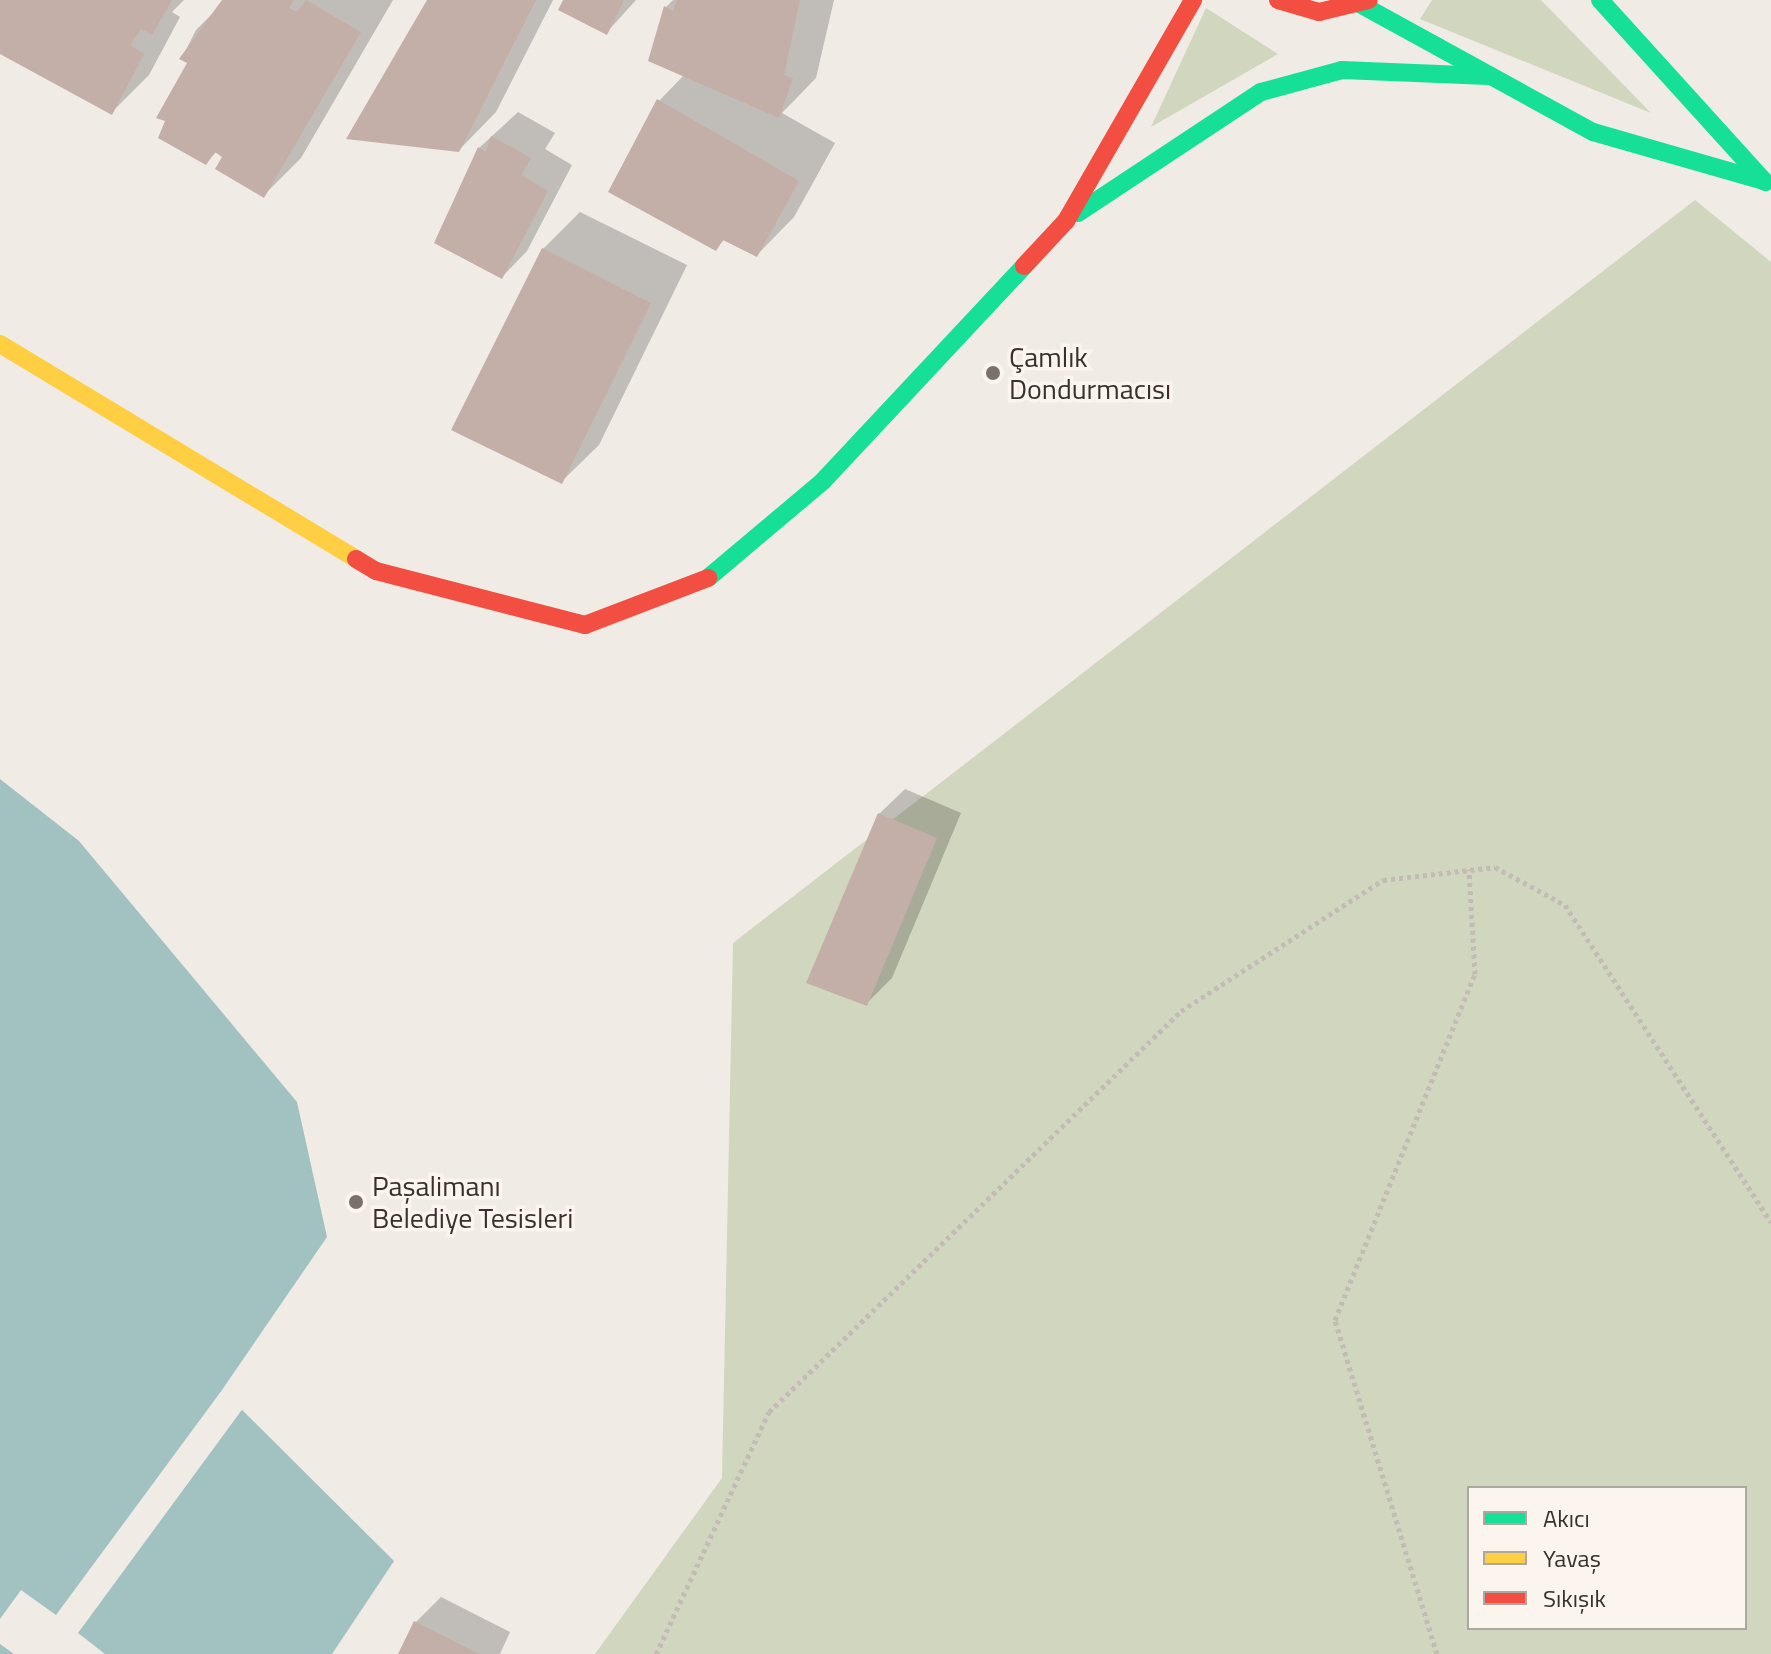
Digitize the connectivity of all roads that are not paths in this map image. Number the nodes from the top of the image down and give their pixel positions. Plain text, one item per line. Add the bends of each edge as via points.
1 (1193, 0) edge
2 (1278, 0) edge
3 (1600, 0) edge
4 (1364, 2) edge
5 (1488, 76) junction
6 (1767, 184) edge
7 (1066, 221) junction
8 (0, 344) edge

1 - 7 main road
2 - 4 main road via 1319,12
3 - 6 main road
4 - 5 main road
5 - 6 main road via 1593,132
5 - 7 main road via 1342,70 1261,92
7 - 8 main road via 823,481 706,580 585,625 376,571

